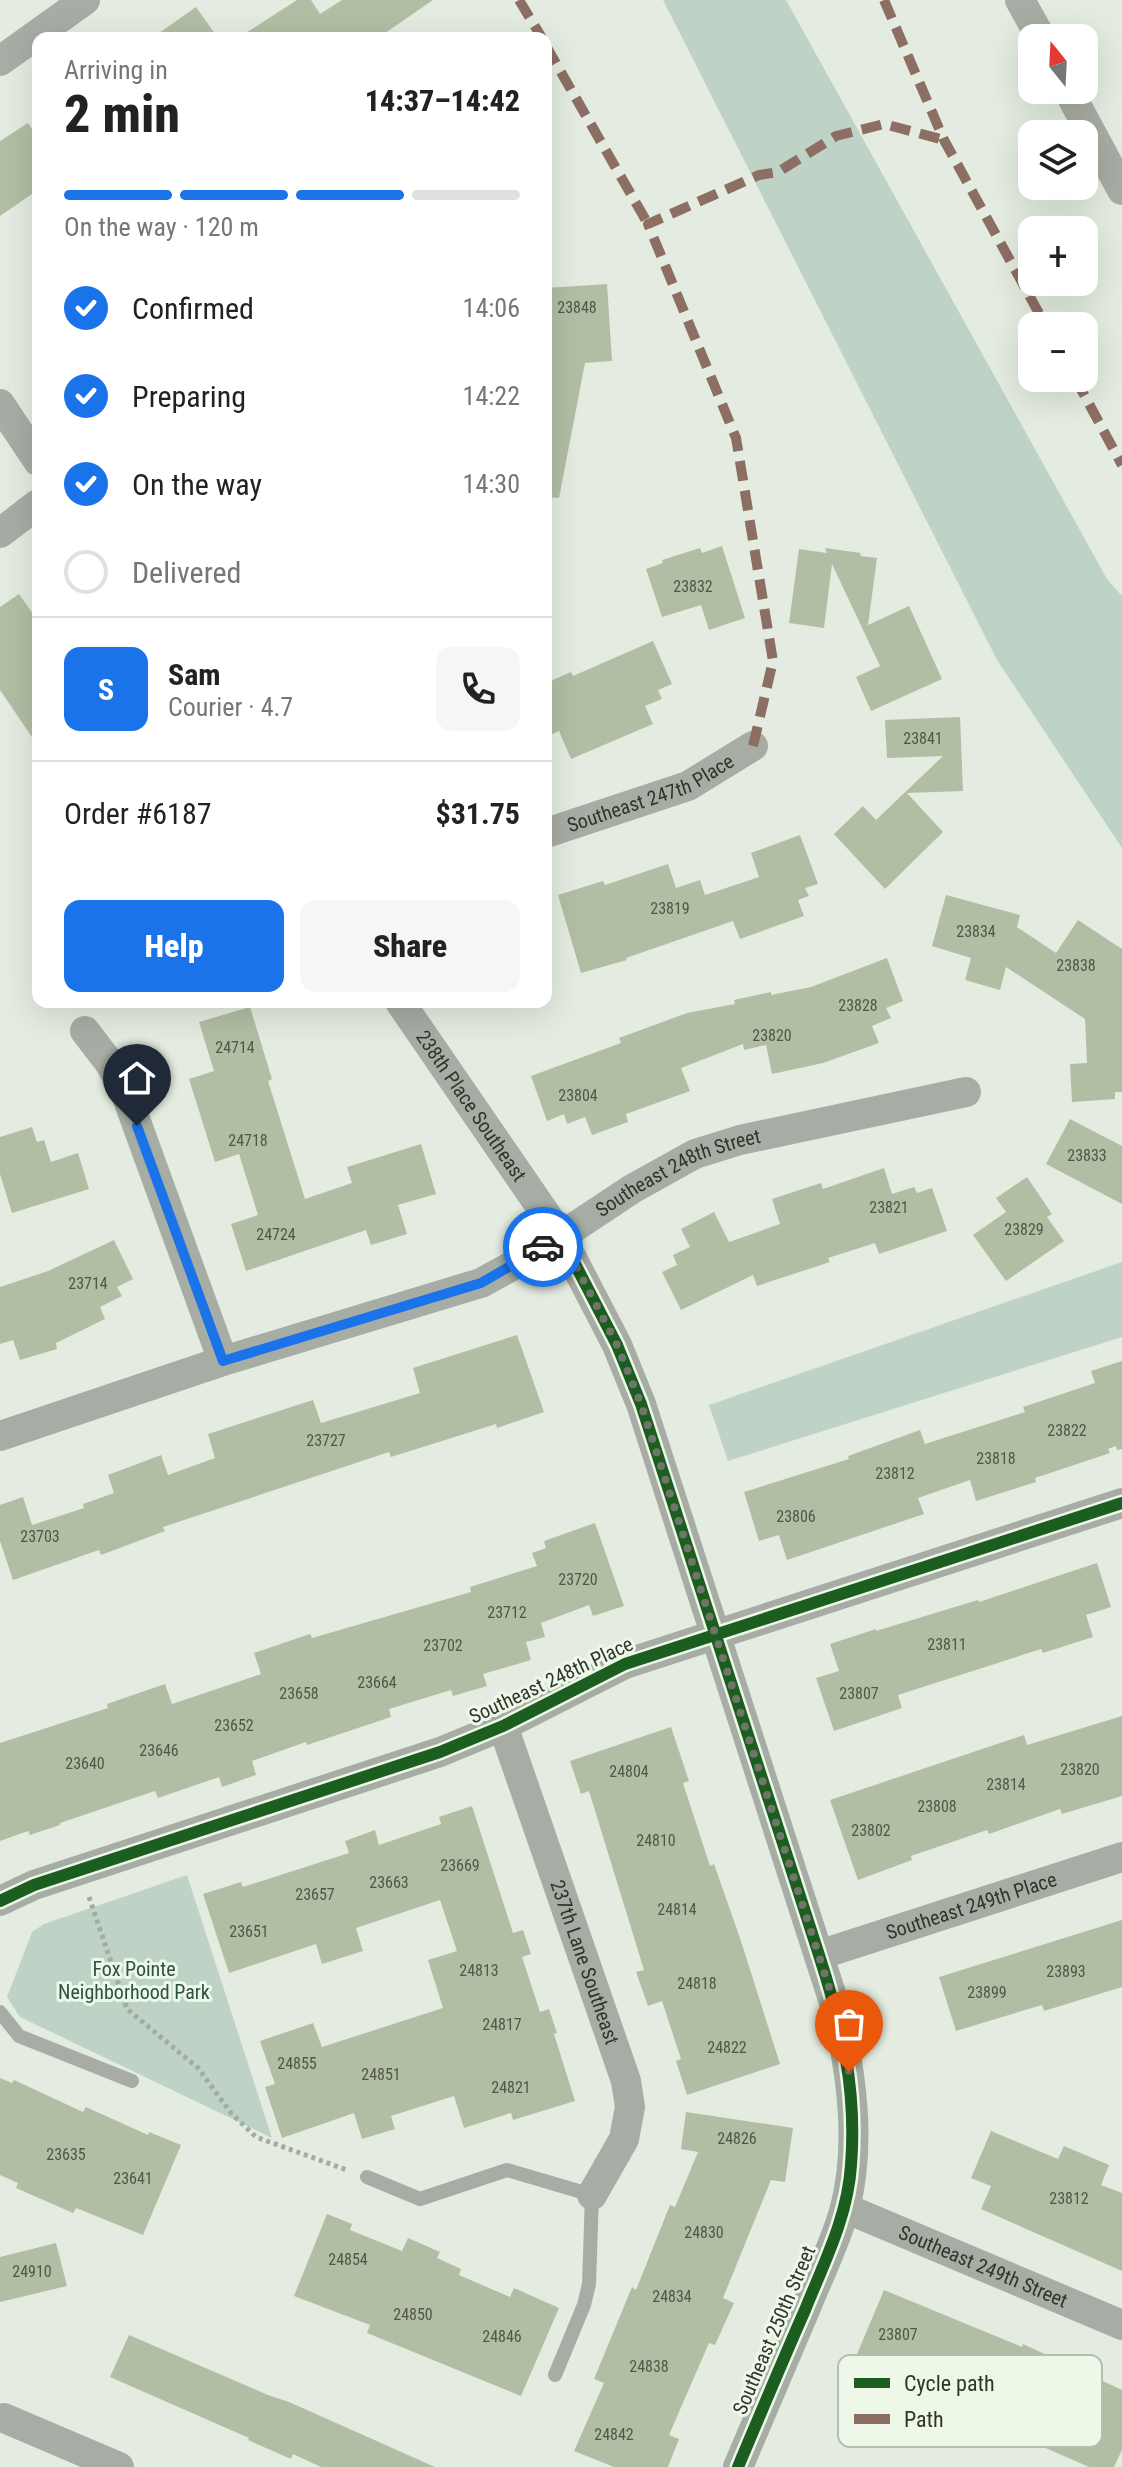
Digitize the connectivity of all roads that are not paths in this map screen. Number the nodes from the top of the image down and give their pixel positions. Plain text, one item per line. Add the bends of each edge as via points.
1 (1020, 0) edge
2 (80, 1) edge
3 (1033, 24) edge
4 (39, 32) edge
5 (32, 37) edge
6 (0, 61) edge
7 (1076, 104) edge
8 (1122, 190) edge
9 (0, 404) edge
10 (32, 452) edge
11 (32, 509) edge
12 (0, 533) edge
13 (753, 746) dead end
14 (552, 831) edge
15 (404, 1008) edge
16 (85, 1031) dead end
17 (966, 1092) dead end
18 (560, 1235) junction
19 (223, 1361) junction
20 (0, 1436) edge
21 (1122, 1503) edge
22 (715, 1634) junction
23 (503, 1726) junction
24 (1122, 1857) edge
25 (0, 1901) edge
26 (819, 1955) junction
27 (0, 2012) edge
28 (132, 2081) dead end
29 (367, 2177) road end
30 (592, 2195) junction
31 (845, 2208) junction
32 (1122, 2325) edge
33 (555, 2375) dead end
34 (2, 2415) edge
35 (119, 2467) edge
36 (738, 2467) edge

1 - 3 street
2 - 4 street
5 - 6 street
7 - 8 street
9 - 10 street
11 - 12 street
13 - 14 street, Southeast 247th Place via 688,786
15 - 18 street, 238th Place Southeast
16 - 19 street via 127,1097
17 - 18 street, Southeast 248th Street via 695,1154
18 - 19 street, Southeast 248th Street via 481,1283
18 - 22 street, 238th Place Southeast via 641,1404
19 - 20 street, Southeast 248th Street
21 - 22 street, Southeast 248th Place
22 - 23 street, Southeast 248th Place via 625,1664
22 - 26 street, 238th Place Southeast
23 - 25 street, Southeast 248th Place
23 - 30 street, 237th Lane Southeast via 626,2081 630,2107 624,2139
24 - 26 street, Southeast 249th Place
26 - 31 street, 238th Place Southeast via 838,2015 851,2093
27 - 28 lane via 19,2036
29 - 30 lane via 420,2199 507,2170
30 - 33 lane via 589,2284
31 - 32 street, Southeast 249th Street
31 - 36 street, Southeast 250th Street
34 - 35 street

